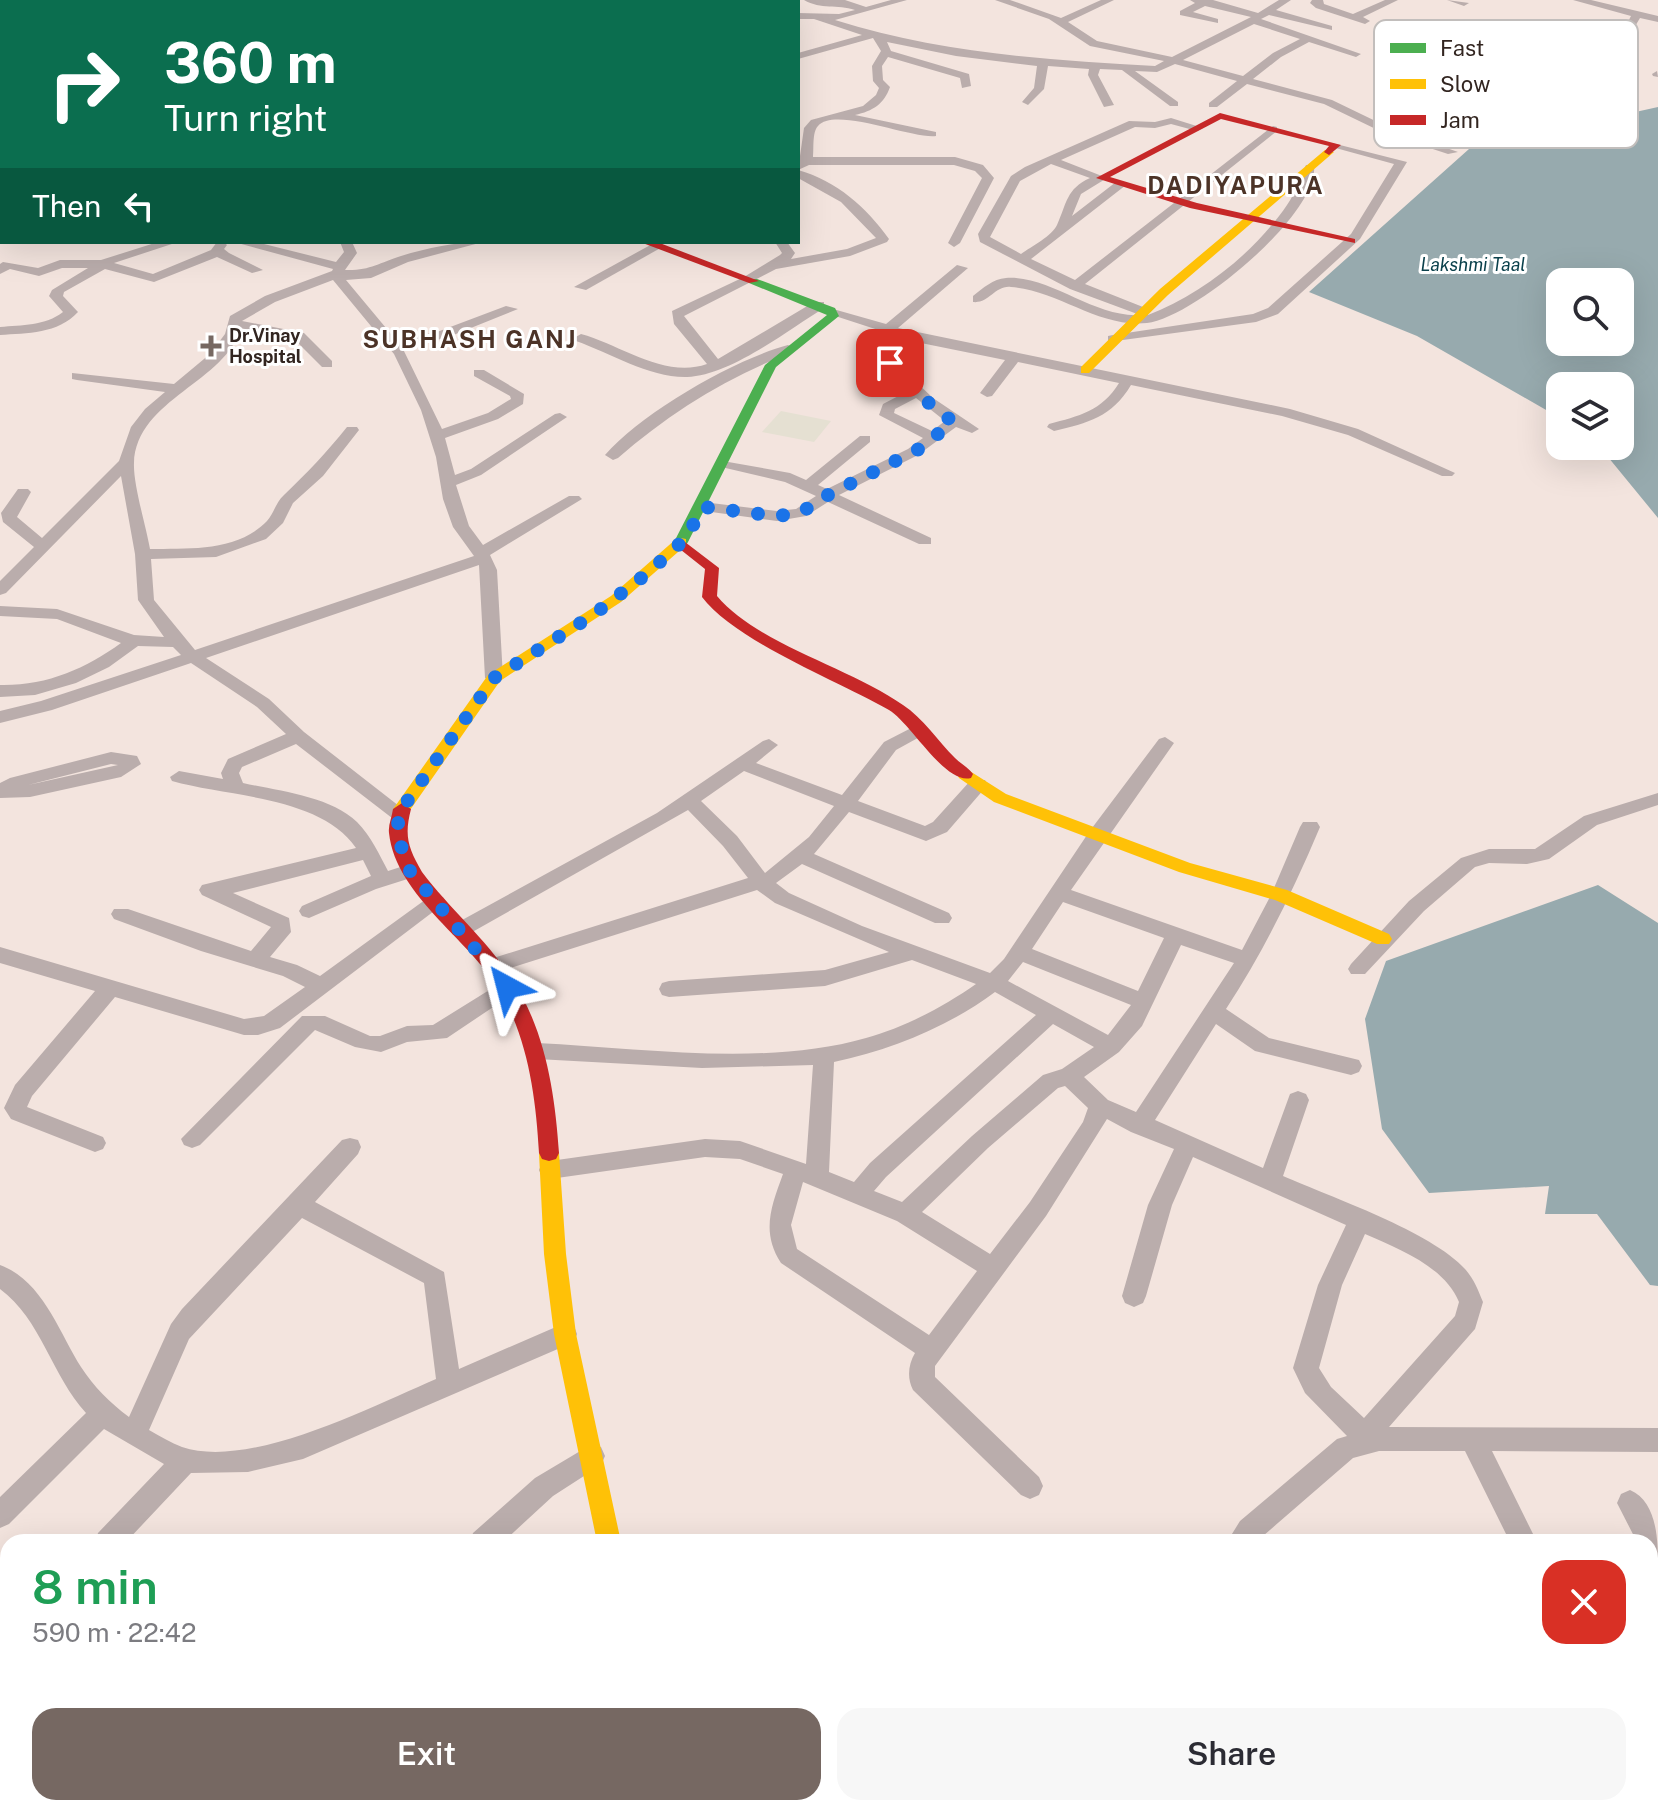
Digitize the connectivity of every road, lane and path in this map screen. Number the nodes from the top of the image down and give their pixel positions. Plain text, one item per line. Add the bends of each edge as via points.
1 (809, 0) edge
2 (902, 0) edge
3 (1000, 0) edge
4 (1041, 0) edge
5 (1109, 0) edge
6 (1286, 0) edge
7 (1318, 0) edge
8 (1393, 0) edge
9 (1452, 0) edge
10 (1578, 0) edge
11 (1620, 0) edge
12 (1202, 1) edge
13 (1464, 3) dead end
14 (1357, 5) dead end
15 (1020, 6) junction
16 (1606, 8) junction
17 (872, 9) junction
18 (1371, 10) junction
19 (1636, 15) junction
20 (800, 16) edge
21 (1260, 16) junction
22 (818, 18) junction
23 (1658, 19) edge
24 (1633, 20) edge
25 (1214, 21) dead end
26 (1061, 22) junction
27 (1328, 28) dead end
28 (874, 30) junction
29 (1307, 39) junction
30 (886, 53) junction
31 (1356, 54) dead end
32 (800, 55) edge
33 (1173, 62) junction
34 (1043, 63) junction
35 (1095, 65) junction
36 (1125, 67) junction
37 (1243, 82) junction
38 (966, 86) dead end
39 (1028, 102) dead end
40 (1174, 104) dead end
41 (1108, 105) dead end
42 (1213, 105) dead end
43 (839, 115) junction
44 (801, 117) dead end
45 (819, 120) junction
46 (1374, 125) edge
47 (1197, 128) junction
48 (1273, 129) junction
49 (932, 134) dead end
50 (1336, 145) junction
51 (1440, 148) edge
52 (1452, 152) dead end
53 (1050, 160) junction
54 (802, 164) edge
55 (1310, 168) junction
56 (800, 175) edge
57 (1101, 178) junction
58 (1120, 185) junction
59 (1180, 203) junction
60 (1251, 217) junction
61 (1279, 224) junction
62 (1062, 231) junction
63 (1351, 241) junction
64 (954, 243) dead end
65 (166, 244) edge
66 (247, 244) edge
67 (347, 244) edge
68 (468, 244) edge
69 (652, 244) edge
70 (782, 244) edge
71 (223, 247) edge
72 (1023, 259) junction
73 (103, 264) junction
74 (772, 266) junction
75 (962, 268) dead end
76 (0, 270) edge
77 (257, 270) dead end
78 (338, 270) junction
79 (749, 280) junction
80 (1075, 286) junction
81 (581, 287) dead end
82 (978, 299) dead end
83 (511, 309) dead end
84 (826, 309) junction
85 (1138, 316) junction
86 (234, 323) junction
87 (889, 329) junction
88 (0, 331) edge
89 (581, 338) dead end
90 (918, 338) junction
91 (1113, 339) junction
92 (393, 345) junction
93 (788, 349) junction
94 (1016, 355) junction
95 (327, 364) dead end
96 (715, 364) junction
97 (1085, 370) junction
98 (479, 373) dead end
99 (77, 376) dead end
100 (1128, 379) junction
101 (177, 389) junction
102 (915, 393) junction
103 (987, 393) dead end
104 (560, 417) dead end
105 (953, 422) junction
106 (1054, 427) dead end
107 (972, 429) dead end
108 (352, 430) dead end
109 (436, 436) junction
110 (933, 437) junction
111 (865, 439) dead end
112 (613, 455) dead end
113 (126, 462) junction
114 (722, 463) junction
115 (1447, 473) dead end
116 (448, 483) junction
117 (808, 486) junction
118 (23, 492) dead end
119 (828, 495) junction
120 (574, 499) dead end
121 (703, 507) junction
122 (925, 541) dead end
123 (681, 543) junction
124 (43, 546) junction
125 (143, 554) junction
126 (482, 556) junction
127 (0, 590) edge
128 (0, 611) edge
129 (177, 641) junction
130 (132, 643) junction
131 (192, 656) junction
132 (494, 678) junction
133 (0, 691) edge
134 (0, 717) edge
135 (919, 730) junction
136 (298, 736) junction
137 (1165, 743) dead end
138 (769, 745) dead end
139 (742, 764) junction
140 (179, 777) dead end
141 (978, 784) junction
142 (235, 789) junction
143 (1, 791) edge
144 (1658, 799) edge
145 (689, 800) junction
146 (848, 804) junction
147 (399, 813) junction
148 (1310, 827) dead end
149 (1096, 837) junction
150 (367, 852) junction
151 (801, 856) junction
152 (410, 871) junction
153 (383, 879) junction
154 (761, 882) junction
155 (1058, 893) junction
156 (1281, 895) junction
157 (436, 902) junction
158 (309, 911) dead end
159 (121, 914) dead end
160 (942, 918) dead end
161 (460, 930) junction
162 (1176, 935) junction
163 (1383, 939) junction
164 (914, 952) junction
165 (1018, 952) junction
166 (0, 955) edge
167 (255, 960) junction
168 (1247, 960) junction
169 (491, 966) junction
170 (1358, 969) dead end
171 (995, 983) junction
172 (321, 986) junction
173 (507, 987) junction
174 (110, 988) junction
175 (669, 989) dead end
176 (1144, 1002) junction
177 (1214, 1012) junction
178 (1051, 1014) junction
179 (1111, 1046) junction
180 (537, 1051) junction
181 (824, 1055) junction
182 (1351, 1066) dead end
183 (1069, 1076) junction
184 (1298, 1100) dead end
185 (1100, 1106) junction
186 (1139, 1126) junction
187 (192, 1139) dead end
188 (95, 1143) dead end
189 (1186, 1146) junction
190 (350, 1147) dead end
191 (550, 1170) junction
192 (807, 1173) junction
193 (1269, 1182) junction
194 (859, 1193) junction
195 (299, 1205) junction
196 (905, 1214) junction
197 (1360, 1220) junction
198 (993, 1269) junction
199 (0, 1275) edge
200 (1134, 1296) dead end
201 (565, 1334) junction
202 (931, 1350) junction
203 (449, 1385) junction
204 (103, 1413) junction
205 (134, 1435) junction
206 (1362, 1440) junction
207 (1473, 1440) junction
208 (1658, 1440) edge
209 (592, 1456) junction
210 (185, 1461) junction
211 (1030, 1486) dead end
212 (1630, 1503) dead end
213 (0, 1515) edge
214 (116, 1534) edge
215 (492, 1534) edge
216 (607, 1534) edge
217 (1246, 1534) edge
218 (1520, 1534) edge
219 (1647, 1534) edge

1 - 17 street
2 - 17 street
3 - 15 street
4 - 15 street
5 - 26 street
6 - 21 street
7 - 18 street via 1317,4 1360,19
8 - 18 street
9 - 13 street
10 - 16 street
11 - 16 street
12 - 21 street
12 - 25 street via 1184,13
14 - 18 street
15 - 26 street
16 - 19 street
17 - 22 street
17 - 28 street
19 - 23 street
19 - 24 street
20 - 22 street
21 - 27 street
21 - 29 street
21 - 33 street
22 - 28 street
26 - 33 street via 1094,44
28 - 30 street
28 - 32 street
28 - 34 street via 956,53
29 - 31 street
29 - 37 street
30 - 38 street via 965,76
30 - 43 street via 877,66 878,81 886,90 880,100
33 - 36 street via 1157,69
33 - 37 street
34 - 35 street
34 - 39 street via 1039,89
35 - 36 street
35 - 41 street via 1093,75
36 - 40 street
37 - 42 street
37 - 46 street via 1337,105
43 - 45 street
43 - 49 street
44 - 45 street
45 - 54 street via 810,128
47 - 48 street via 1220,116
47 - 53 street via 1171,121 1133,123
47 - 57 street
48 - 50 street
48 - 59 street
50 - 55 street
50 - 63 street via 1401,162
51 - 52 street
53 - 57 street
53 - 72 street via 1015,179 984,234 984,239
54 - 64 street via 947,160 983,171 988,178
55 - 60 street
55 - 61 street
56 - 74 street via 855,206 883,239 850,252
57 - 58 street
57 - 62 street via 1079,187 1070,198
58 - 59 street
58 - 62 street
59 - 60 street
59 - 80 street
60 - 61 street
60 - 85 street
61 - 63 street
61 - 85 street via 1199,296 1171,310
62 - 72 street
63 - 91 street via 1267,315
65 - 73 street
66 - 78 street
67 - 78 street via 351,253
68 - 78 street via 404,259 366,275
69 - 79 street
69 - 81 street
70 - 74 street via 788,255
71 - 73 street via 161,278
71 - 77 street
72 - 80 street
73 - 76 street via 60,264 39,272 8,265
73 - 88 street via 57,293 71,312 66,317 38,328
74 - 79 street
75 - 87 street
78 - 86 street via 270,299
78 - 92 street via 342,286
79 - 84 street
79 - 96 street via 677,314
80 - 85 street
82 - 85 street via 1000,283 1016,283
83 - 92 street via 441,335
84 - 87 street
84 - 93 street via 830,320
84 - 96 street
85 - 91 street
86 - 95 street via 299,336
86 - 101 street via 215,357
87 - 90 street
89 - 96 street via 684,373
90 - 94 street
90 - 102 street via 890,363
91 - 97 street
92 - 109 street via 412,373
93 - 112 street via 751,362 634,435
93 - 114 street via 771,365
94 - 97 street
94 - 103 street
97 - 100 street
98 - 109 street via 517,394 518,401
99 - 101 street
100 - 106 street via 1104,412
100 - 115 street via 1319,421
101 - 113 street via 138,427
102 - 105 street
102 - 110 street via 888,407 886,415
104 - 116 street via 476,472
105 - 107 street
105 - 110 street
108 - 125 street via 260,536 216,552
109 - 116 street
110 - 119 street
111 - 117 street
113 - 124 street
113 - 125 street
114 - 117 street
114 - 121 street
116 - 126 street via 461,527
117 - 119 street
118 - 124 street via 9,519
119 - 121 street via 792,515
119 - 122 street
120 - 126 street
121 - 123 street
123 - 132 street via 616,599
123 - 135 street via 712,568 709,597 720,610 786,652 882,698
124 - 127 street
125 - 129 street via 146,600
126 - 131 street
126 - 132 street via 490,580
128 - 130 street via 73,618
129 - 130 street
129 - 131 street
130 - 133 street via 109,661 63,681 20,693
131 - 134 street
131 - 136 street via 263,703
132 - 147 street
135 - 141 street
135 - 146 street via 890,746
136 - 142 street via 235,763 230,773
136 - 147 street
137 - 149 street
138 - 139 street
139 - 145 street
139 - 146 street
140 - 142 street
141 - 146 street via 940,827 926,834
141 - 149 street
142 - 150 street via 320,809 351,827
143 - 143 street via 22,780 111,758 132,764 30,791
144 - 163 street via 1585,822 1544,853 1470,860
145 - 154 street
145 - 161 street
146 - 151 street
147 - 152 street via 397,835
148 - 156 street
149 - 155 street
149 - 156 street
150 - 153 street
150 - 167 street via 206,888 282,923 281,932
151 - 154 street
151 - 160 street
152 - 153 street
152 - 157 street
153 - 158 street
154 - 164 street via 791,903
154 - 169 street
155 - 162 street
155 - 165 street
156 - 163 street
156 - 168 street
157 - 161 street
157 - 172 street
159 - 167 street
161 - 169 street
162 - 168 street
162 - 176 street
163 - 170 street
164 - 171 street
164 - 175 street via 825,978
165 - 171 street
165 - 176 street
166 - 174 street
167 - 172 street
168 - 177 street
169 - 173 street
171 - 178 street
171 - 181 street via 963,1004 877,1043
172 - 174 street via 258,1027
173 - 180 street
173 - 187 street via 439,1032 407,1034 383,1045 310,1022
174 - 188 street via 23,1091 15,1108
176 - 179 street
177 - 182 street via 1263,1045
177 - 186 street
178 - 179 street
178 - 194 street
179 - 183 street
180 - 181 street via 713,1058
180 - 191 street
181 - 192 street
183 - 185 street
183 - 196 street via 1051,1081
184 - 193 street
185 - 186 street
185 - 198 street via 1038,1209
186 - 189 street
189 - 193 street
189 - 200 street via 1160,1205
190 - 195 street
191 - 192 street via 726,1147
191 - 201 street
192 - 194 street
192 - 202 street via 779,1222 782,1248
193 - 197 street
194 - 196 street
195 - 203 street via 435,1279
195 - 205 street via 186,1325
196 - 198 street
197 - 206 street via 1330,1285 1306,1368 1317,1390
197 - 206 street via 1436,1258 1463,1285 1471,1302 1466,1321
198 - 202 street
199 - 204 street via 25,1294 82,1394
201 - 203 street
201 - 209 street
202 - 211 street via 922,1363 922,1382
203 - 210 street via 298,1452 226,1462
204 - 205 street
204 - 213 street
205 - 210 street
206 - 207 street
206 - 217 street
207 - 208 street
207 - 218 street
209 - 215 street via 544,1487
209 - 216 street
210 - 214 street
212 - 219 street

